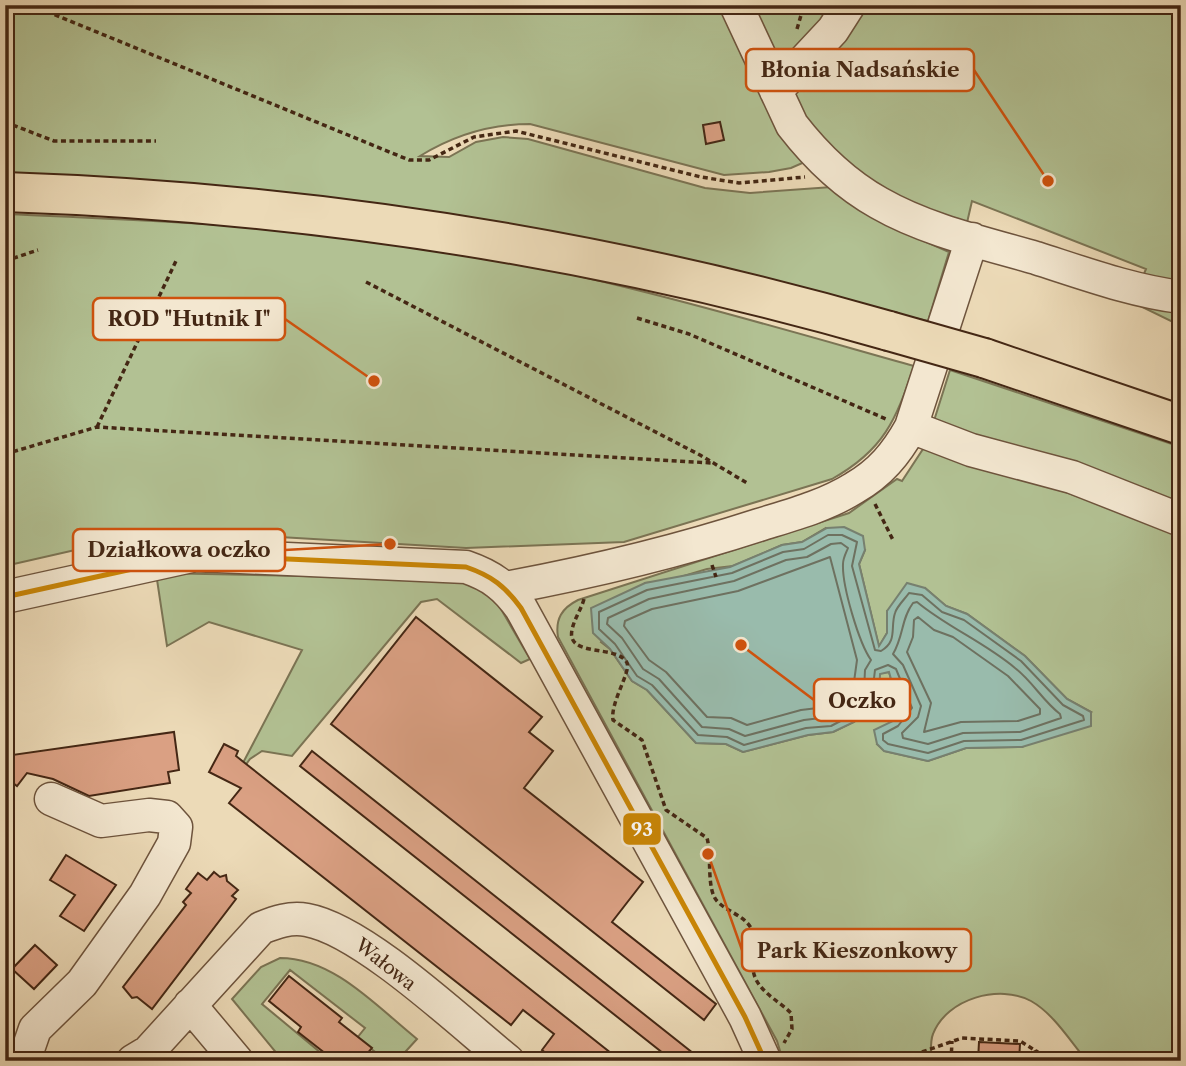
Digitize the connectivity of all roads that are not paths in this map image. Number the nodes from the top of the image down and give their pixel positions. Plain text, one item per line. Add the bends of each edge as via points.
1 (736, 5) edge
2 (849, 5) edge
3 (776, 91) junction
4 (5, 192) edge
5 (972, 239) junction
6 (1181, 298) edge
7 (1181, 425) edge
8 (911, 427) junction
9 (1181, 520) edge
10 (506, 588) junction
11 (5, 597) edge
12 (51, 799) dead end
13 (190, 1005) junction
14 (774, 1054) edge
15 (24, 1061) edge
16 (133, 1061) edge
17 (237, 1061) edge
18 (508, 1061) edge

1 - 3 street
2 - 3 street via 833,30
3 - 5 street via 792,125 848,183 880,204
4 - 7 main road, bridge via 232,207 456,236 676,277 984,358
5 - 6 street
5 - 8 street
8 - 9 street via 971,450 1072,477
8 - 10 street via 897,452 862,483 822,504 712,541
10 - 11 street via 491,576 466,567 196,555
10 - 14 street via 745,1017
12 - 15 street via 101,821 149,815 167,817 176,827 174,843 145,895 82,983 35,1029
13 - 16 street, Wałowa via 148,1052
13 - 17 street
13 - 18 street, Wałowa via 261,928 284,919 308,920 356,939

